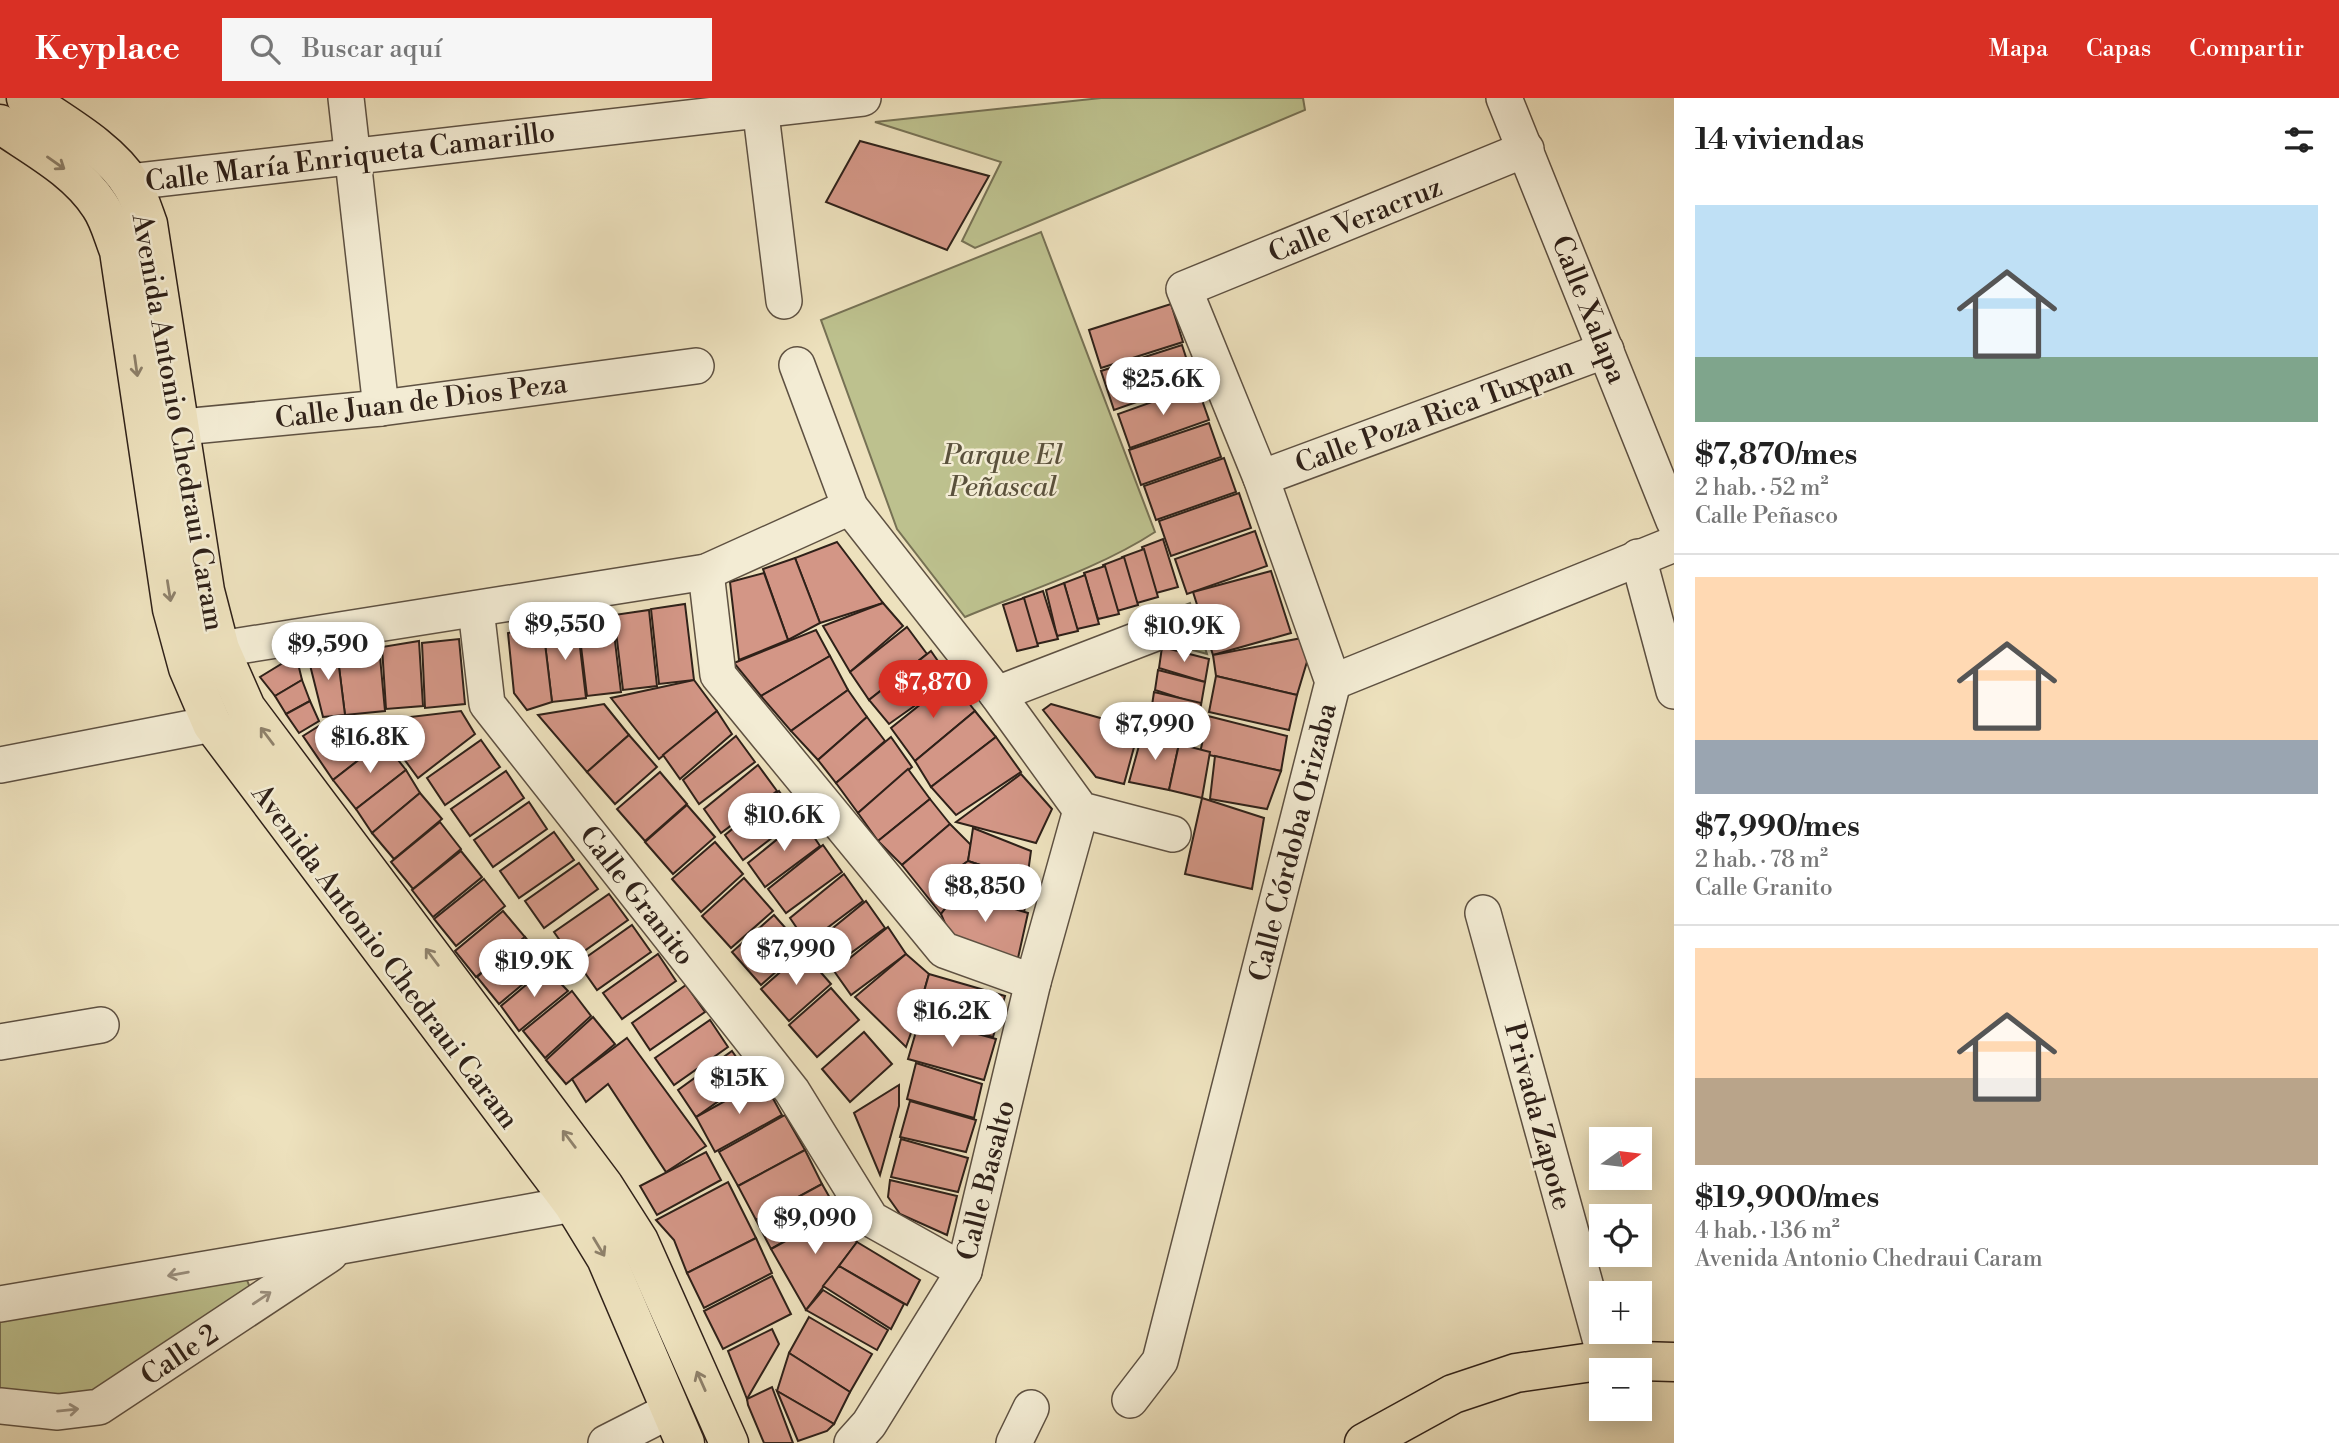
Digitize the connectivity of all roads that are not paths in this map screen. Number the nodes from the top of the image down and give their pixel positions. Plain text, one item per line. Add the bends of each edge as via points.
1 (26, 98) edge
2 (346, 98) edge
3 (863, 98) edge
4 (1504, 98) edge
5 (760, 103) edge
6 (0, 124) edge
7 (1526, 149) junction
8 (353, 155) junction
9 (130, 182) junction
10 (1184, 289) joint
11 (783, 301) dead end
12 (1606, 351) junction
13 (797, 365) dead end
14 (696, 366) dead end
15 (380, 408) junction
16 (162, 429) junction
17 (1261, 478) junction
18 (850, 507) junction
19 (1674, 521) edge
20 (1674, 544) edge
21 (1638, 557) junction
22 (706, 572) junction
23 (476, 609) junction
24 (1153, 634) dead end
25 (220, 649) junction
26 (1333, 682) junction
27 (1674, 691) edge
28 (997, 694) junction
29 (212, 724) junction
30 (0, 765) edge
31 (1082, 810) junction
32 (1174, 834) dead end
33 (1483, 914) dead end
34 (1033, 982) junction
35 (102, 1025) dead end
36 (0, 1042) edge
37 (588, 1195) junction
38 (341, 1246) junction
39 (964, 1271) junction
40 (0, 1304) edge
41 (1605, 1358) edge
42 (1652, 1361) edge
43 (1589, 1362) edge
44 (1674, 1362) edge
45 (1130, 1400) dead end
46 (0, 1406) edge
47 (1031, 1408) dead end
48 (677, 1427) edge
49 (606, 1443) edge
50 (729, 1443) edge
51 (852, 1443) edge
52 (1014, 1443) edge
53 (1364, 1443) edge

1 - 9 main road, Avenida Antonio Chedraui Caram via 101,150
2 - 8 street
3 - 5 street, Calle María Enriqueta Camarillo
4 - 7 street, Calle Xalapa
5 - 8 street, Calle María Enriqueta Camarillo
5 - 11 street
6 -> 16 main road, Avenida Antonio Chedraui Caram via 71,173 102,208 119,251
7 - 10 street, Calle Veracruz
7 - 12 street, Calle Xalapa
8 - 9 street, Calle María Enriqueta Camarillo
8 - 15 street
9 - 16 main road, Avenida Antonio Chedraui Caram via 148,224
10 - 17 street, Calle Córdoba Orizaba
12 - 17 street, Calle Poza Rica Tuxpan
12 - 19 street, Calle Xalapa
13 - 18 street
14 - 15 street, Calle Juan de Dios Peza
15 - 16 street, Calle Juan de Dios Peza
16 - 25 main road, Avenida Antonio Chedraui Caram
16 -> 29 main road, Avenida Antonio Chedraui Caram via 172,609 188,668
17 - 26 street, Calle Córdoba Orizaba
18 - 22 street
18 - 28 street
20 - 21 street
21 - 26 street
21 - 27 street
22 - 23 street
22 - 34 street via 718,675 944,950
23 - 25 street
23 - 39 street, Calle Granito via 488,704 792,1091 871,1219
24 - 28 street
37 -> 25 main road, Avenida Antonio Chedraui Caram via 246,708
26 - 45 street, Calle Córdoba Orizaba via 1160,1361
28 - 31 street
29 - 30 street
29 - 37 main road, Avenida Antonio Chedraui Caram
31 - 32 street
31 - 34 street, Calle Basalto
33 - 41 street, Privada Zapote
34 - 39 street, Calle Basalto
35 - 36 street
37 - 38 street, Calle 2
37 -> 48 main road, Avenida Antonio Chedraui Caram via 606,1258
50 -> 37 main road, Avenida Antonio Chedraui Caram via 639,1241
38 -> 40 street, Calle 2
46 -> 38 street, Calle 2 via 58,1412 99,1407
39 - 51 street, Calle Basalto via 869,1424
42 - 44 main road
43 - 53 main road via 1516,1373 1453,1394
47 - 52 street
48 - 49 street

